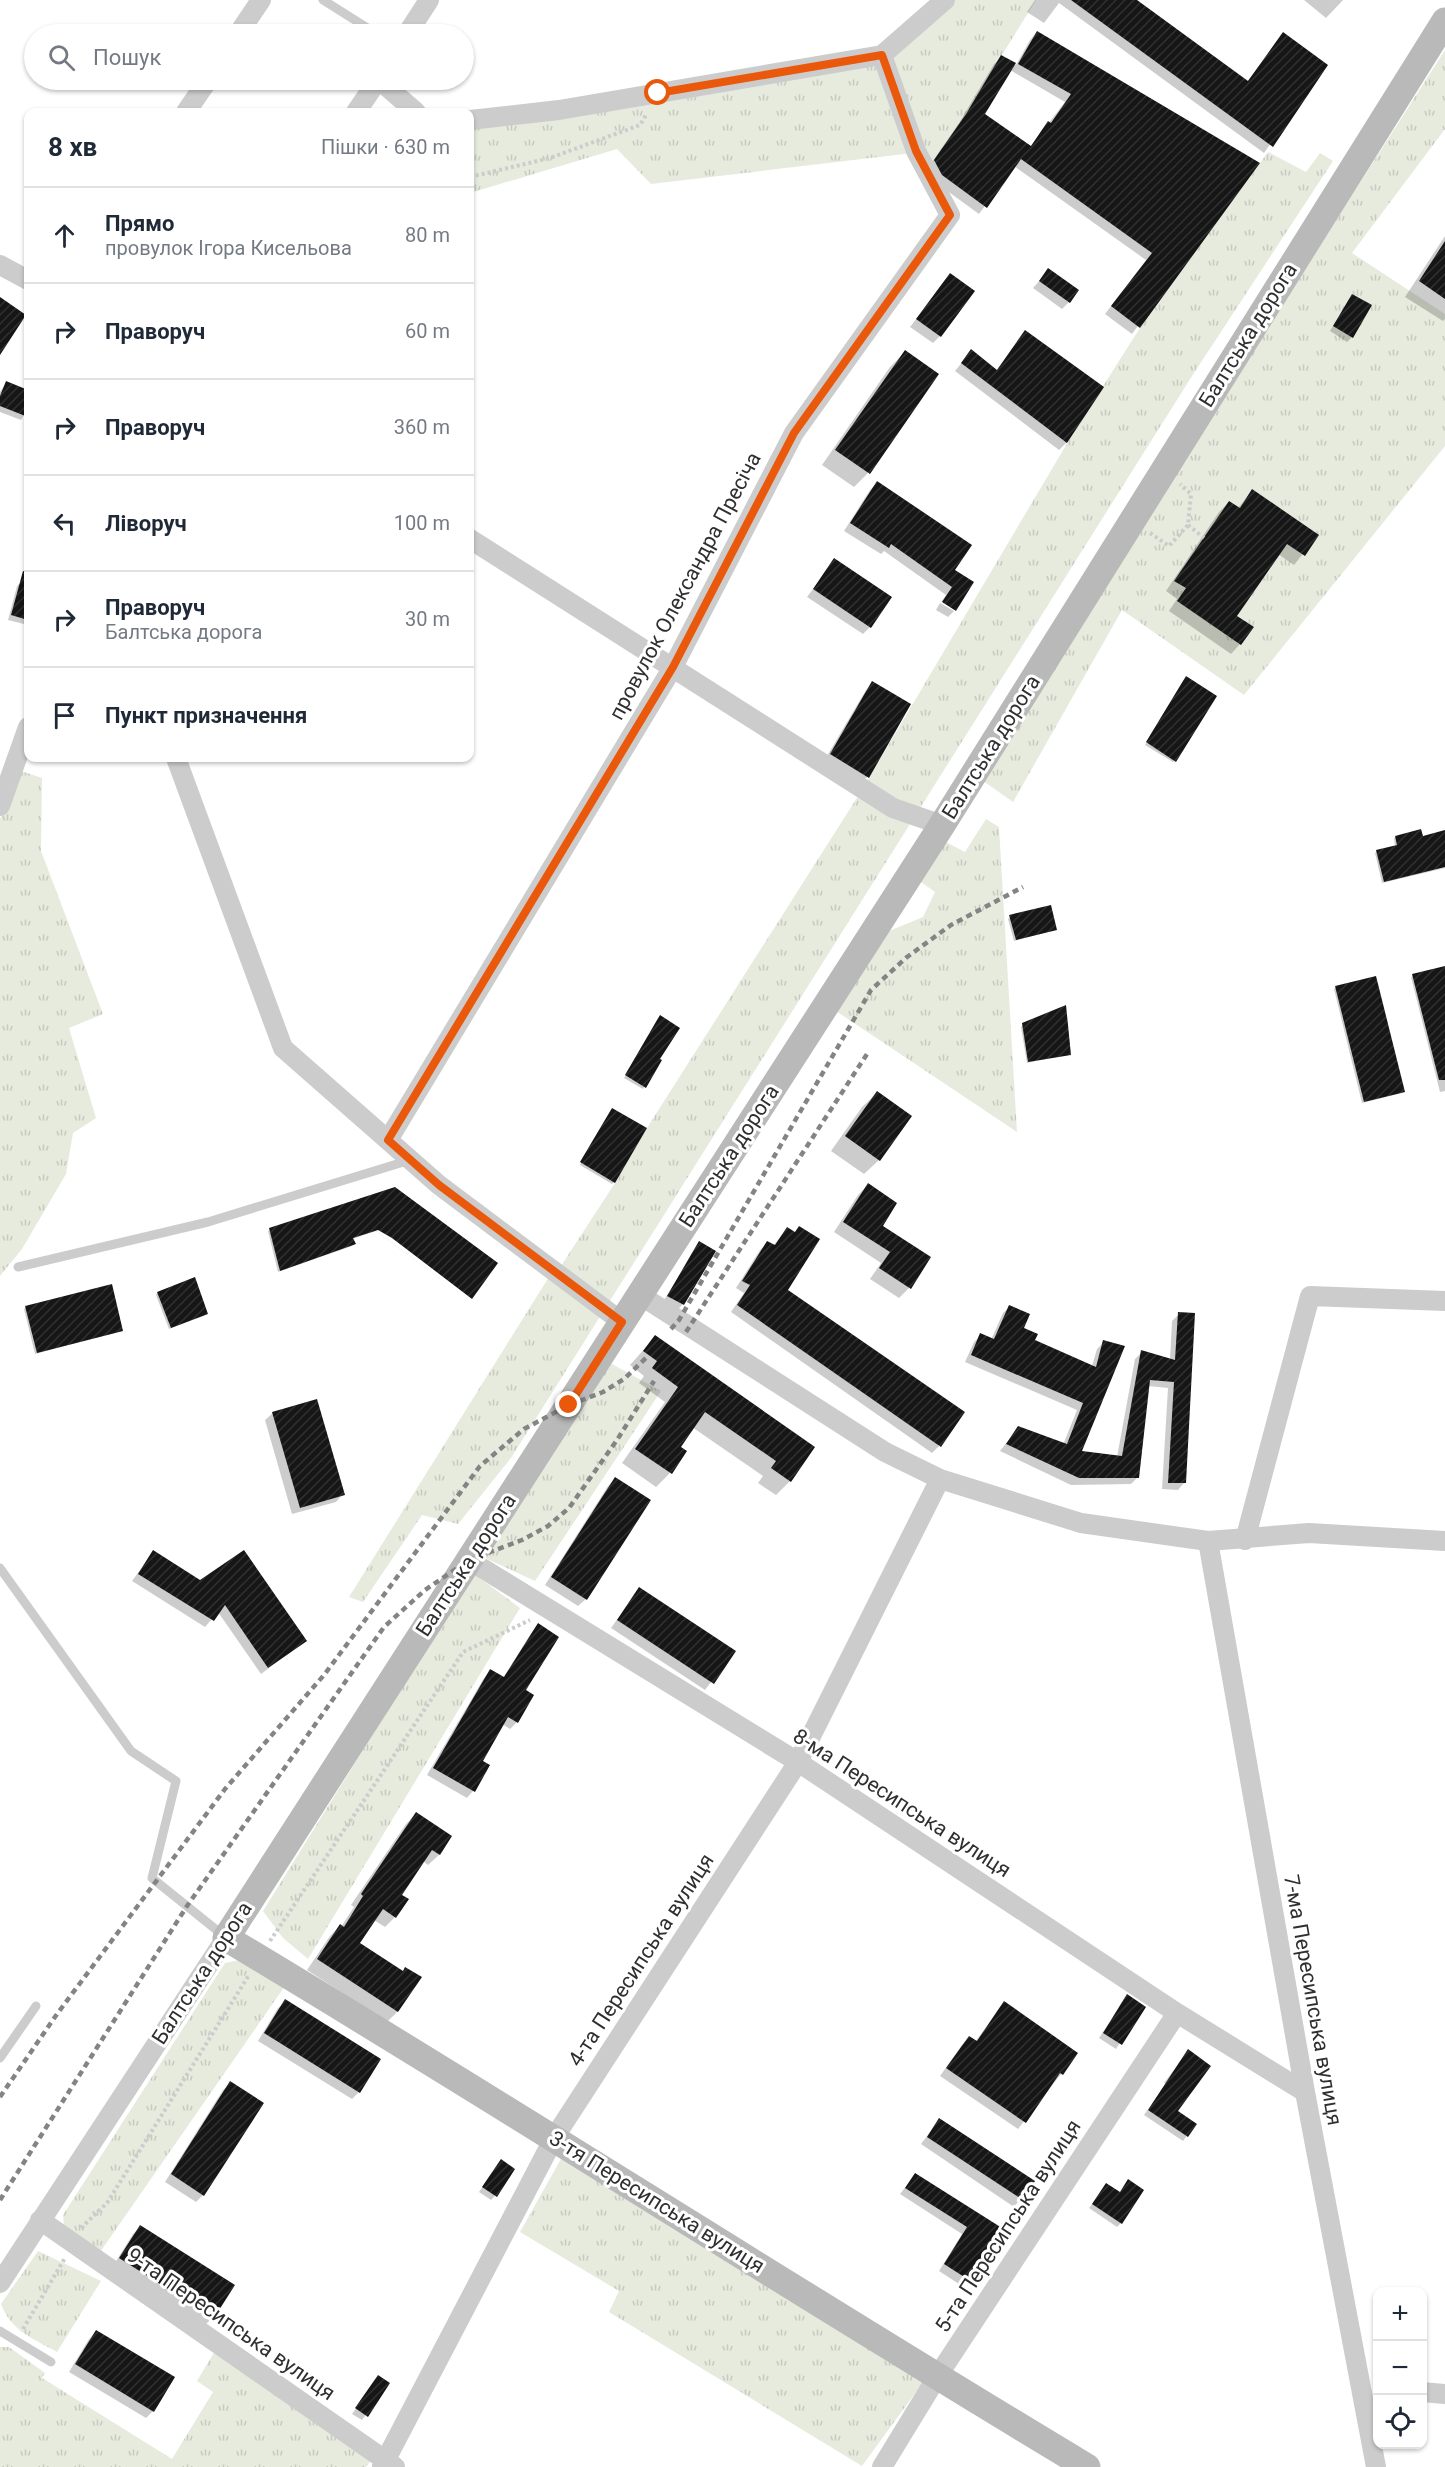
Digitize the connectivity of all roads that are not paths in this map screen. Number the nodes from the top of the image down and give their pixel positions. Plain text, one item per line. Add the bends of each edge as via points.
1 (261, 0) edge
2 (323, 0) edge
3 (429, 0) edge
4 (945, 0) edge
5 (1445, 21) edge
6 (245, 24) edge
7 (361, 24) edge
8 (413, 24) edge
9 (882, 55) junction
10 (201, 90) edge
11 (371, 90) edge
12 (390, 90) edge
13 (189, 108) edge
14 (359, 108) edge
15 (411, 108) edge
16 (474, 120) edge
17 (0, 264) edge
18 (24, 278) edge
19 (474, 542) edge
20 (673, 667) junction
21 (24, 738) edge
22 (177, 762) edge
23 (0, 806) edge
24 (942, 825) junction
25 (388, 1140) junction
26 (410, 1160) junction
27 (18, 1267) dead end
28 (639, 1295) junction
29 (1445, 1301) edge
30 (622, 1322) junction
31 (940, 1479) junction
32 (1245, 1540) junction
33 (1208, 1541) junction
34 (1445, 1541) edge
35 (469, 1560) junction
36 (0, 1568) edge
37 (798, 1762) junction
38 (226, 1938) junction
39 (36, 2006) dead end
40 (1177, 2013) junction
41 (0, 2058) edge
42 (1305, 2092) junction
43 (554, 2138) junction
44 (40, 2220) junction
45 (0, 2283) edge
46 (0, 2331) edge
47 (51, 2362) dead end
48 (937, 2377) junction
49 (1369, 2389) edge
50 (1427, 2392) edge
51 (1445, 2394) edge
52 (388, 2465) edge
53 (882, 2467) edge
54 (1087, 2467) edge
55 (1376, 2467) edge

1 - 6 street
2 - 7 lane
3 - 8 street
4 - 9 street
5 - 24 main road, Балтська дорога
9 - 16 street via 559,110
9 - 20 street, провулок Олександра Пресіча via 916,151 950,215 794,433
10 - 13 street
11 - 14 street
12 - 15 street
17 - 18 street
19 - 20 street
20 - 24 street via 893,808
20 - 25 street, провулок Олександра Пресіча
21 - 23 street
22 - 25 street via 283,1048
24 - 28 main road, Балтська дорога
25 - 26 street
26 - 27 lane via 208,1222
26 - 30 street
28 - 30 main road, Балтська дорога
28 - 31 street via 885,1452
29 - 32 street via 1310,1296
30 - 35 main road, Балтська дорога
31 - 33 street via 1080,1523
31 - 37 street, 4-та Пересипська вулиця
32 - 33 street
32 - 34 street via 1309,1533
33 - 42 street, 7-ма Пересипська вулиця
35 - 37 street, 8-ма Пересипська вулиця
35 - 38 main road, Балтська дорога
36 - 38 lane via 131,1751 176,1781 152,1878
37 - 40 street, 8-ма Пересипська вулиця
37 - 43 street, 4-та Пересипська вулиця
38 - 43 main road, 3-тя Пересипська вулиця
38 - 44 street, Балтська дорога
39 - 41 lane
40 - 42 street, 8-ма Пересипська вулиця
40 - 48 street, 5-та Пересипська вулиця
42 - 49 street, 7-ма Пересипська вулиця
43 - 48 main road, 3-тя Пересипська вулиця
43 - 52 street, 4-та Пересипська вулиця
44 - 45 street, Балтська дорога
44 - 52 street, 9-та Пересипська вулиця
46 - 47 lane
48 - 53 street, 5-та Пересипська вулиця
48 - 54 main road, 3-тя Пересипська вулиця
49 - 55 street, 7-ма Пересипська вулиця
50 - 51 street

